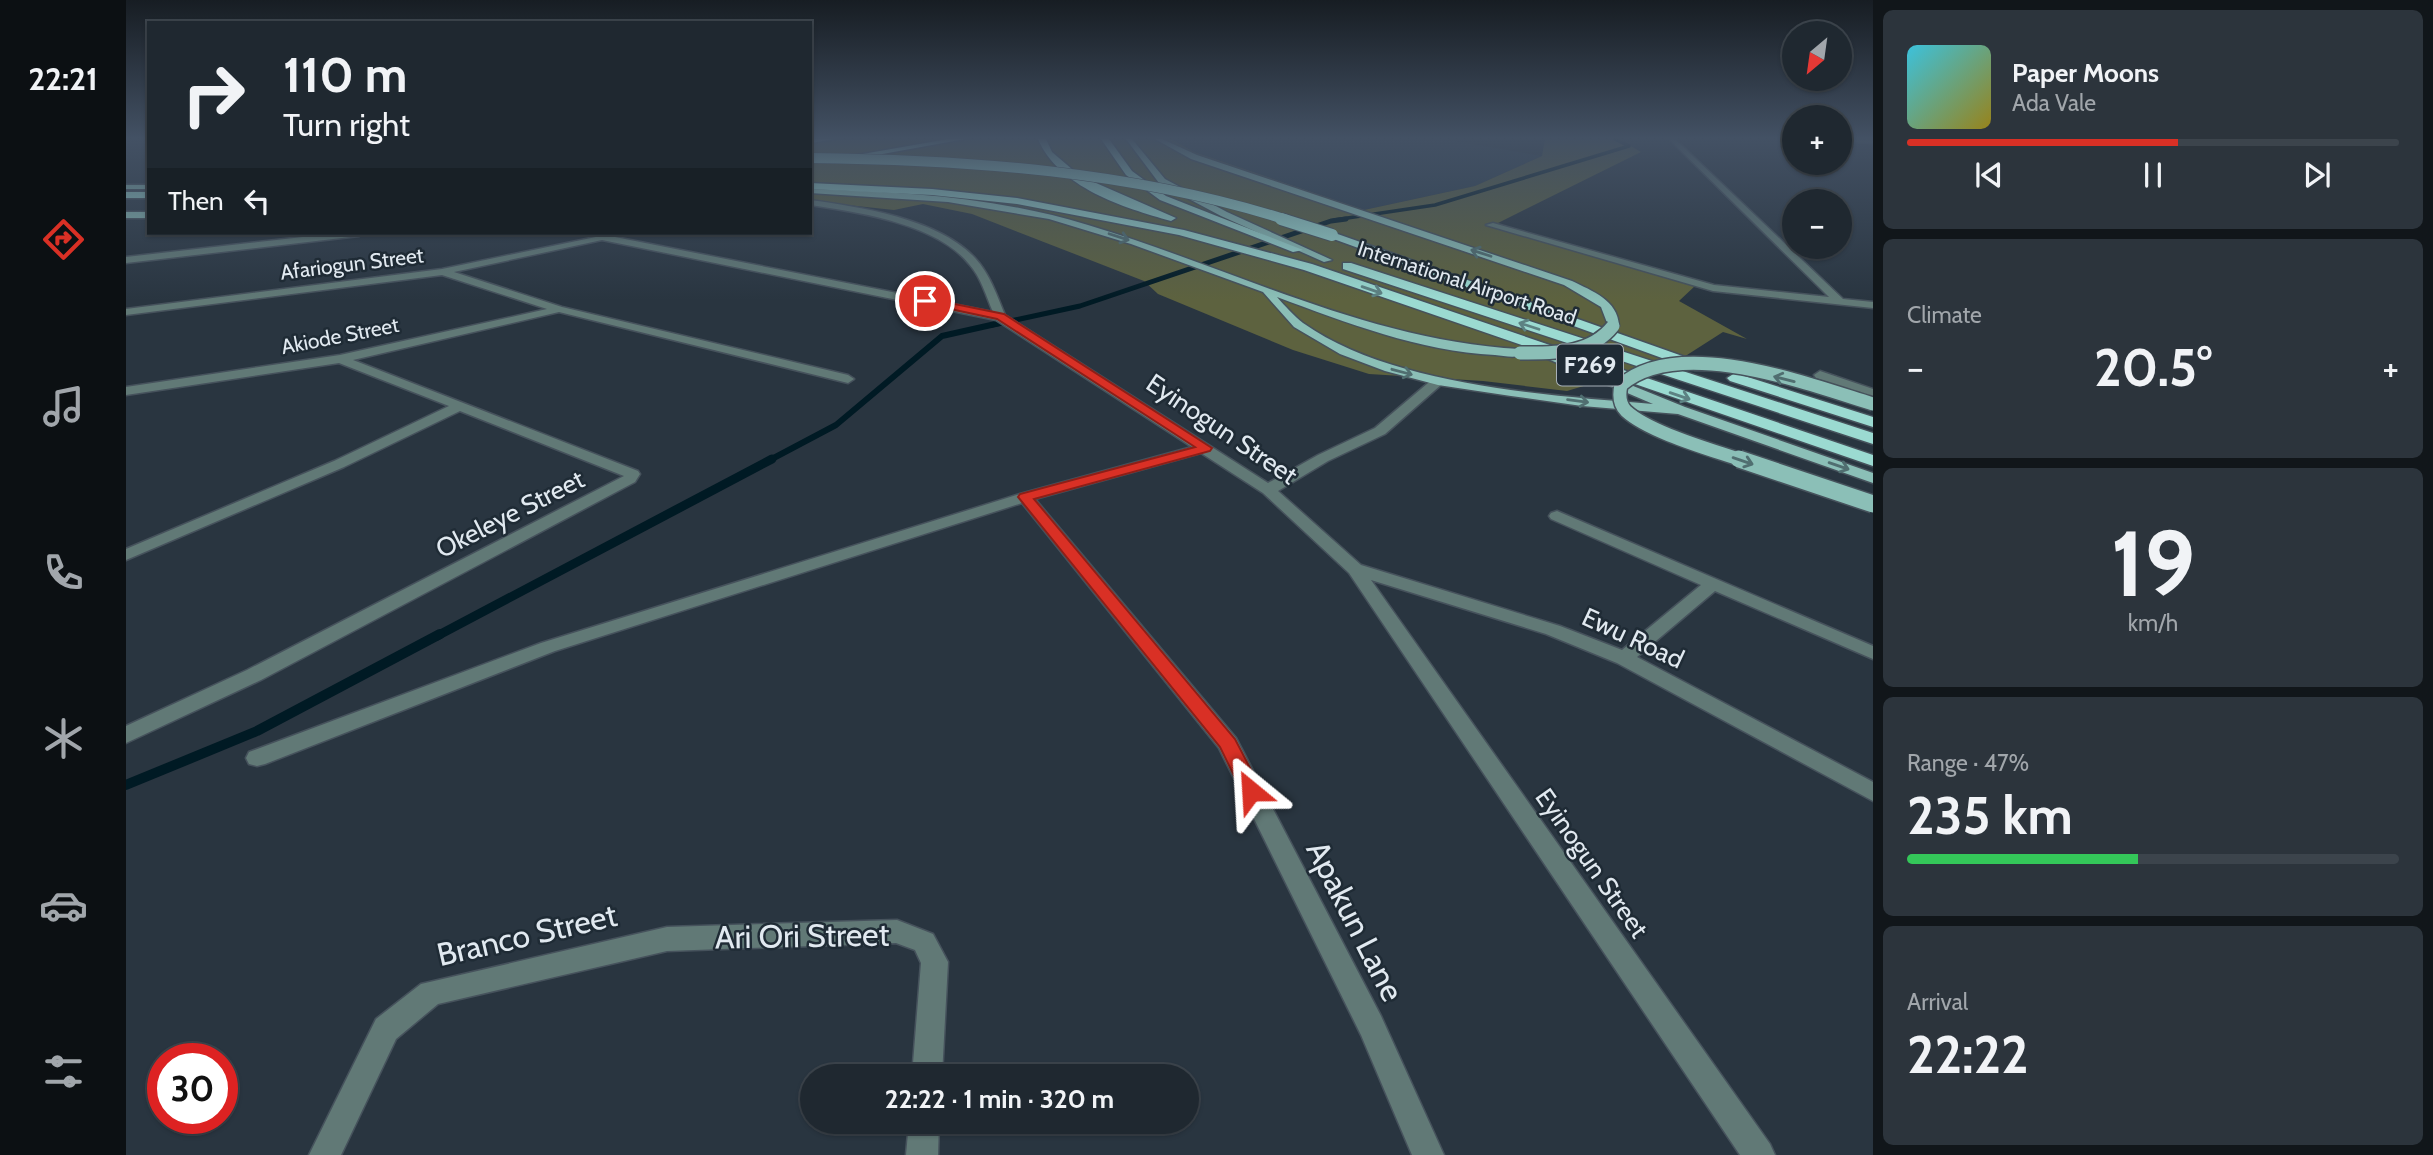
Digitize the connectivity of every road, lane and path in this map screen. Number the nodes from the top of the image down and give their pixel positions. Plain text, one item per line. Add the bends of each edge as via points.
1 (871, 193) edge
2 (940, 193) edge
3 (1106, 193) edge
4 (1156, 193) edge
5 (1173, 193) edge
6 (1183, 193) edge
7 (1300, 193) edge
8 (1728, 193) edge
9 (126, 196) edge
10 (147, 196) edge
11 (812, 202) edge
12 (126, 205) edge
13 (147, 205) edge
14 (126, 215) edge
15 (147, 215) edge
16 (1490, 225) dead end
17 (342, 235) edge
18 (615, 235) edge
19 (1261, 235) junction
20 (605, 238) junction
21 (1232, 243) junction
22 (126, 260) edge
23 (442, 272) junction
24 (1262, 288) junction
25 (1840, 302) junction
26 (1873, 305) edge
27 (559, 309) junction
28 (126, 312) edge
29 (1008, 322) junction
30 (1478, 327) junction
31 (340, 359) junction
32 (1718, 373) junction
33 (1820, 375) dead end
34 (848, 379) dead end
35 (1438, 381) junction
36 (126, 391) edge
37 (1873, 393) edge
38 (1873, 404) edge
39 (460, 405) junction
40 (1680, 410) junction
41 (1873, 422) edge
42 (1873, 430) edge
43 (1873, 439) edge
44 (1205, 448) junction
45 (1873, 461) edge
46 (1873, 478) edge
47 (1268, 490) junction
48 (1025, 497) junction
49 (1873, 504) edge
50 (1557, 516) dead end
51 (126, 555) edge
52 (1355, 569) junction
53 (1714, 583) junction
54 (1873, 653) edge
55 (1624, 659) junction
56 (126, 735) edge
57 (257, 758) dead end
58 (1873, 792) edge
59 (667, 939) joint
60 (928, 1064) edge
61 (923, 1134) edge
62 (325, 1155) edge
63 (922, 1155) edge
64 (1428, 1155) edge
65 (1759, 1155) edge

1 -> 24 main road via 1031,212
2 - 21 highway via 1017,201
3 - 21 highway
4 - 19 highway, International Airport Road via 1193,212
5 - 32 highway, bridge via 1332,235
6 - 19 main road
24 -> 7 main road, bridge via 1409,339 1484,352 1553,353 1583,348 1606,338 1613,326 1610,310 1568,283
8 - 25 street
9 - 10 highway
11 - 29 street via 871,212 949,243 971,259
12 - 13 highway
14 - 15 main road
16 - 25 street via 1713,288
17 - 22 street
18 - 20 street, Afariogun Street
43 -> 19 highway, International Airport Road / F269
20 - 23 street, Afariogun Street
20 - 29 street, Eyinogun Street
21 -> 30 highway, International Airport Road / F269
23 - 27 street
23 - 28 street, Afariogun Street
24 -> 35 main road via 1298,325 1345,351
25 - 26 street
27 - 31 street, Akiode Street
27 - 34 street
29 - 44 street, Eyinogun Street
30 - 40 main road, International Airport Road
30 -> 45 highway, International Airport Road / F269
31 - 36 street, Akiode Street
31 - 39 street, Okeleye Street
32 - 41 highway
32 - 42 highway
33 - 37 street
35 -> 40 main road via 1582,402
35 - 47 street via 1380,431
38 -> 49 main road, bridge via 1720,366 1640,370 1621,384 1619,397 1625,410 1660,430
39 - 51 street via 339,464
39 - 56 street, Okeleye Street via 632,474 630,479 254,675
40 -> 46 main road, International Airport Road
44 - 47 street, Eyinogun Street
44 - 48 street
47 - 52 street, Eyinogun Street
48 - 57 street via 548,647
48 - 64 street, Apakun Lane via 1228,744 1371,1026
50 - 53 street
52 - 55 street, Ewu Road via 1553,630
52 - 65 street, Eyinogun Street
53 - 54 street
53 - 55 street
55 - 58 street, Ewu Road
59 - 60 street, Ari Ori Street via 897,931 924,942 935,962
59 - 62 street, Branco Street via 431,993 386,1029
61 - 63 street

